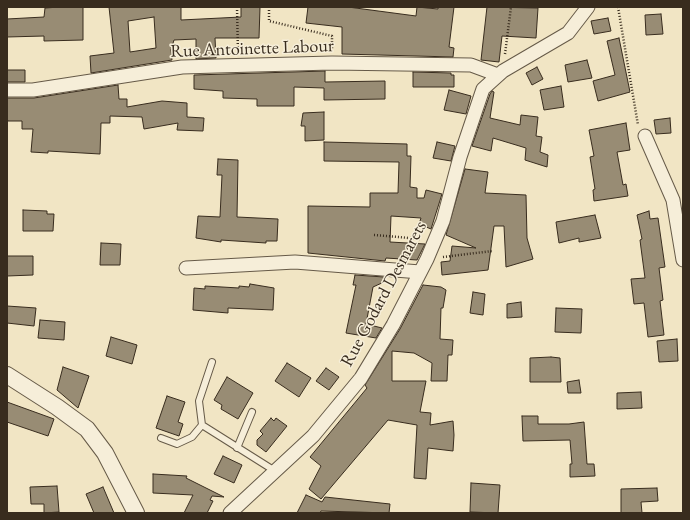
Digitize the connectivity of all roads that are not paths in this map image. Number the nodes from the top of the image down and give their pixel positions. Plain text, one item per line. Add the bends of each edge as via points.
1 (588, 7) edge
2 (501, 73) junction
3 (7, 90) edge
4 (645, 136) road end
5 (683, 260) edge
6 (186, 268) dead end
7 (420, 272) junction
8 (212, 362) dead end
9 (7, 375) edge
10 (252, 412) dead end
11 (202, 425) junction
12 (161, 438) dead end
13 (237, 448) junction
14 (276, 471) junction
15 (136, 513) edge
16 (230, 513) edge

1 - 2 street, Rue Godard Desmarets via 568,33
2 - 3 street, Rue Antoinette Labour via 471,65 238,65 182,67 44,89
2 - 7 street, Rue Godard Desmarets via 483,89 460,156 443,221
4 - 5 street via 673,200
6 - 7 street via 295,262
7 - 14 street, Rue Godard Desmarets via 393,325 361,378 313,436
8 - 11 lane via 199,401
9 - 15 street via 57,406 87,429 105,452
10 - 13 lane
11 - 12 lane via 192,437 177,444
11 - 13 lane
13 - 14 lane
14 - 16 street, Rue Godard Desmarets

